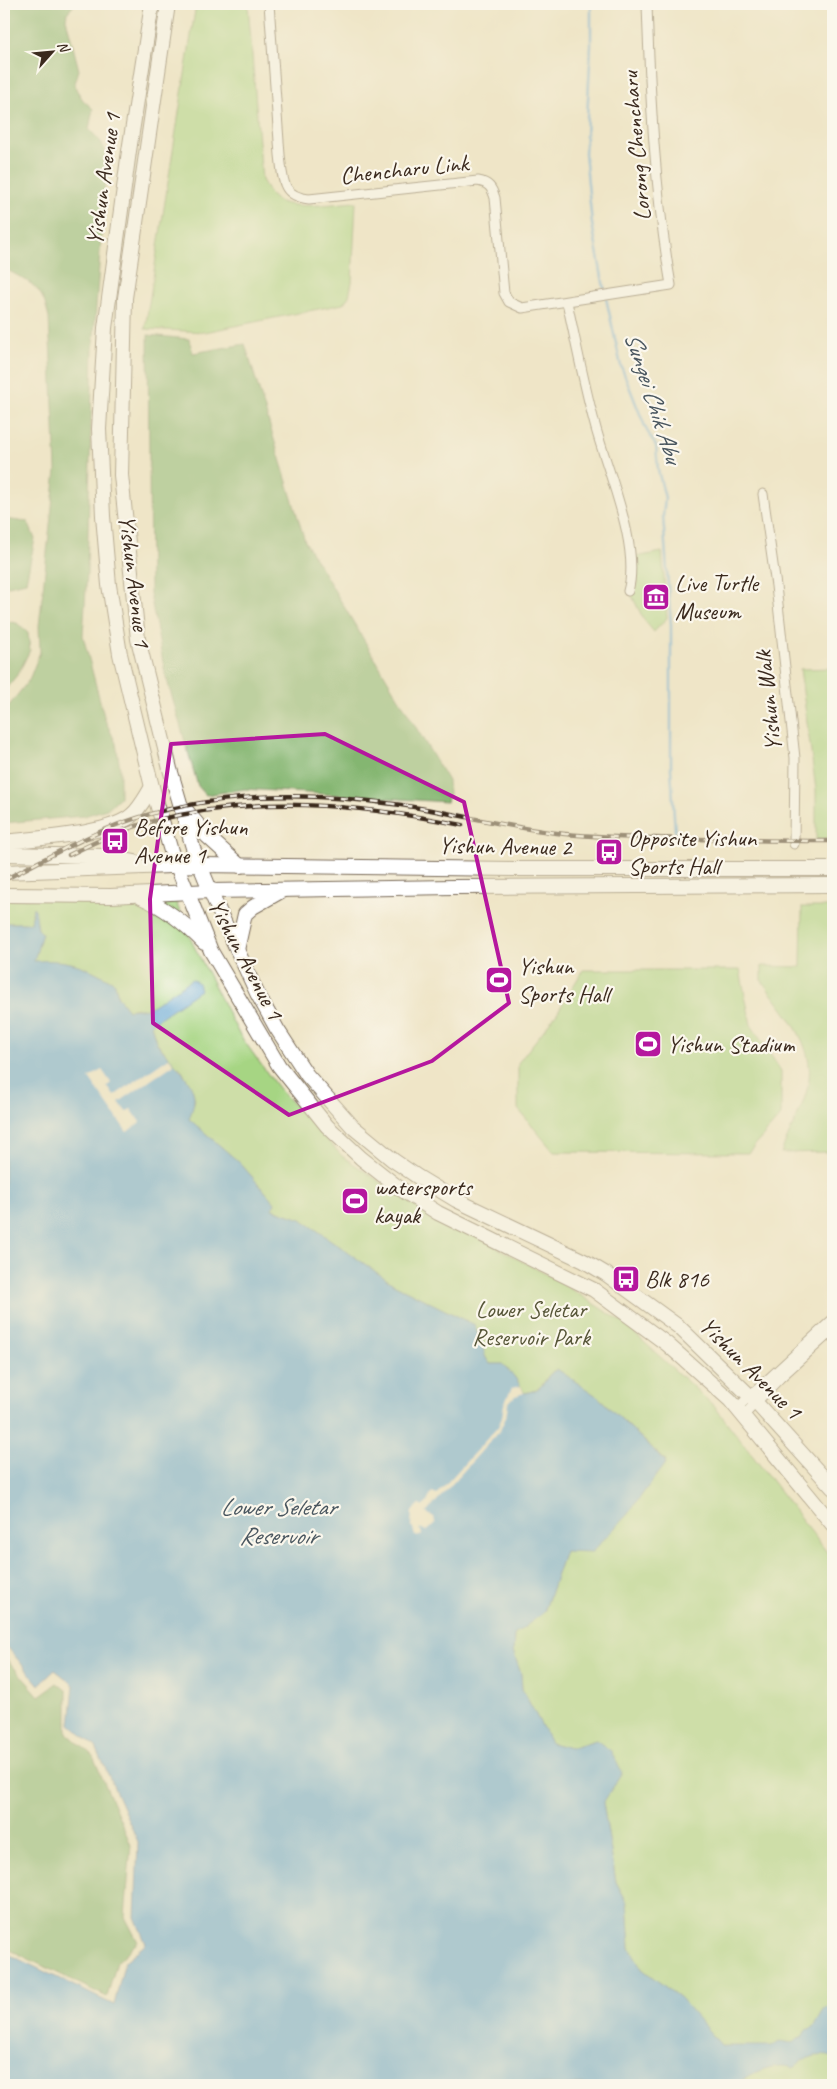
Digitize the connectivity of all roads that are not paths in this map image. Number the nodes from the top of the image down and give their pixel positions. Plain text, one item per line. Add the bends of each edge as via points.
1 (152, 4) edge
2 (168, 4) edge
3 (269, 4) edge
4 (647, 4) edge
5 (670, 285) joint
6 (567, 302) junction
7 (763, 494) dead end
8 (628, 591) dead end
9 (152, 787) junction
10 (181, 804) junction
11 (4, 842) edge
12 (794, 844) dead end
13 (4, 854) edge
14 (176, 865) junction
15 (199, 865) junction
16 (153, 866) junction
17 (240, 866) junction
18 (833, 869) edge
19 (4, 872) edge
20 (833, 885) edge
21 (285, 889) junction
22 (210, 891) junction
23 (186, 893) junction
24 (4, 895) edge
25 (138, 896) junction
26 (237, 950) junction
27 (211, 951) junction
28 (288, 1045) junction
29 (279, 1066) junction
30 (833, 1319) edge
31 (833, 1330) edge
32 (753, 1399) junction
33 (740, 1411) junction
34 (833, 1488) edge
35 (833, 1526) edge

1 - 9 main road, Yishun Avenue 1 via 128,151 107,318 99,429 102,516 109,586 120,654
2 - 10 main road, Yishun Avenue 1 via 125,298 121,475 138,640
3 - 6 street, Chencharu Link via 283,178 291,194 309,199 484,182 495,198 506,298 522,308
4 - 5 street, Lorong Chencharu via 662,226
5 - 6 street, Chencharu Link
6 - 8 street via 587,397 632,562
7 - 12 street, Yishun Walk via 795,758
9 - 11 main road via 131,817 111,826
9 - 14 main road, Yishun Avenue 1
10 - 15 main road, Yishun Avenue 1
10 - 17 main road via 207,836
13 - 16 main road via 106,856
14 - 15 main road, Yishun Avenue 2
14 - 16 main road, Yishun Avenue 2
14 - 23 main road, Yishun Avenue 1
15 - 17 main road, Yishun Avenue 2
15 - 22 main road, Yishun Avenue 1
16 - 19 main road
17 - 18 main road, Yishun Avenue 2
20 - 21 main road, Yishun Avenue 2
21 - 22 main road, Yishun Avenue 2
21 - 26 main road via 245,914
22 - 23 main road, Yishun Avenue 2
22 - 26 main road, Yishun Avenue 1
23 - 25 main road, Yishun Avenue 2
23 - 27 main road, Yishun Avenue 1
24 - 25 main road, Yishun Avenue 2
25 - 27 main road via 180,919
26 - 28 main road, Yishun Avenue 1 via 257,994
27 - 29 main road, Yishun Avenue 1
28 - 29 main road via 279,1041 273,1044
28 - 32 main road, Yishun Avenue 1 via 326,1099 393,1160 456,1200 606,1274 679,1327
29 - 33 main road, Yishun Avenue 1 via 327,1126 399,1188 438,1213 594,1290 667,1344
30 - 32 street
31 - 32 street
32 - 33 street
32 - 34 main road, Yishun Avenue 1
33 - 35 main road, Yishun Avenue 1

